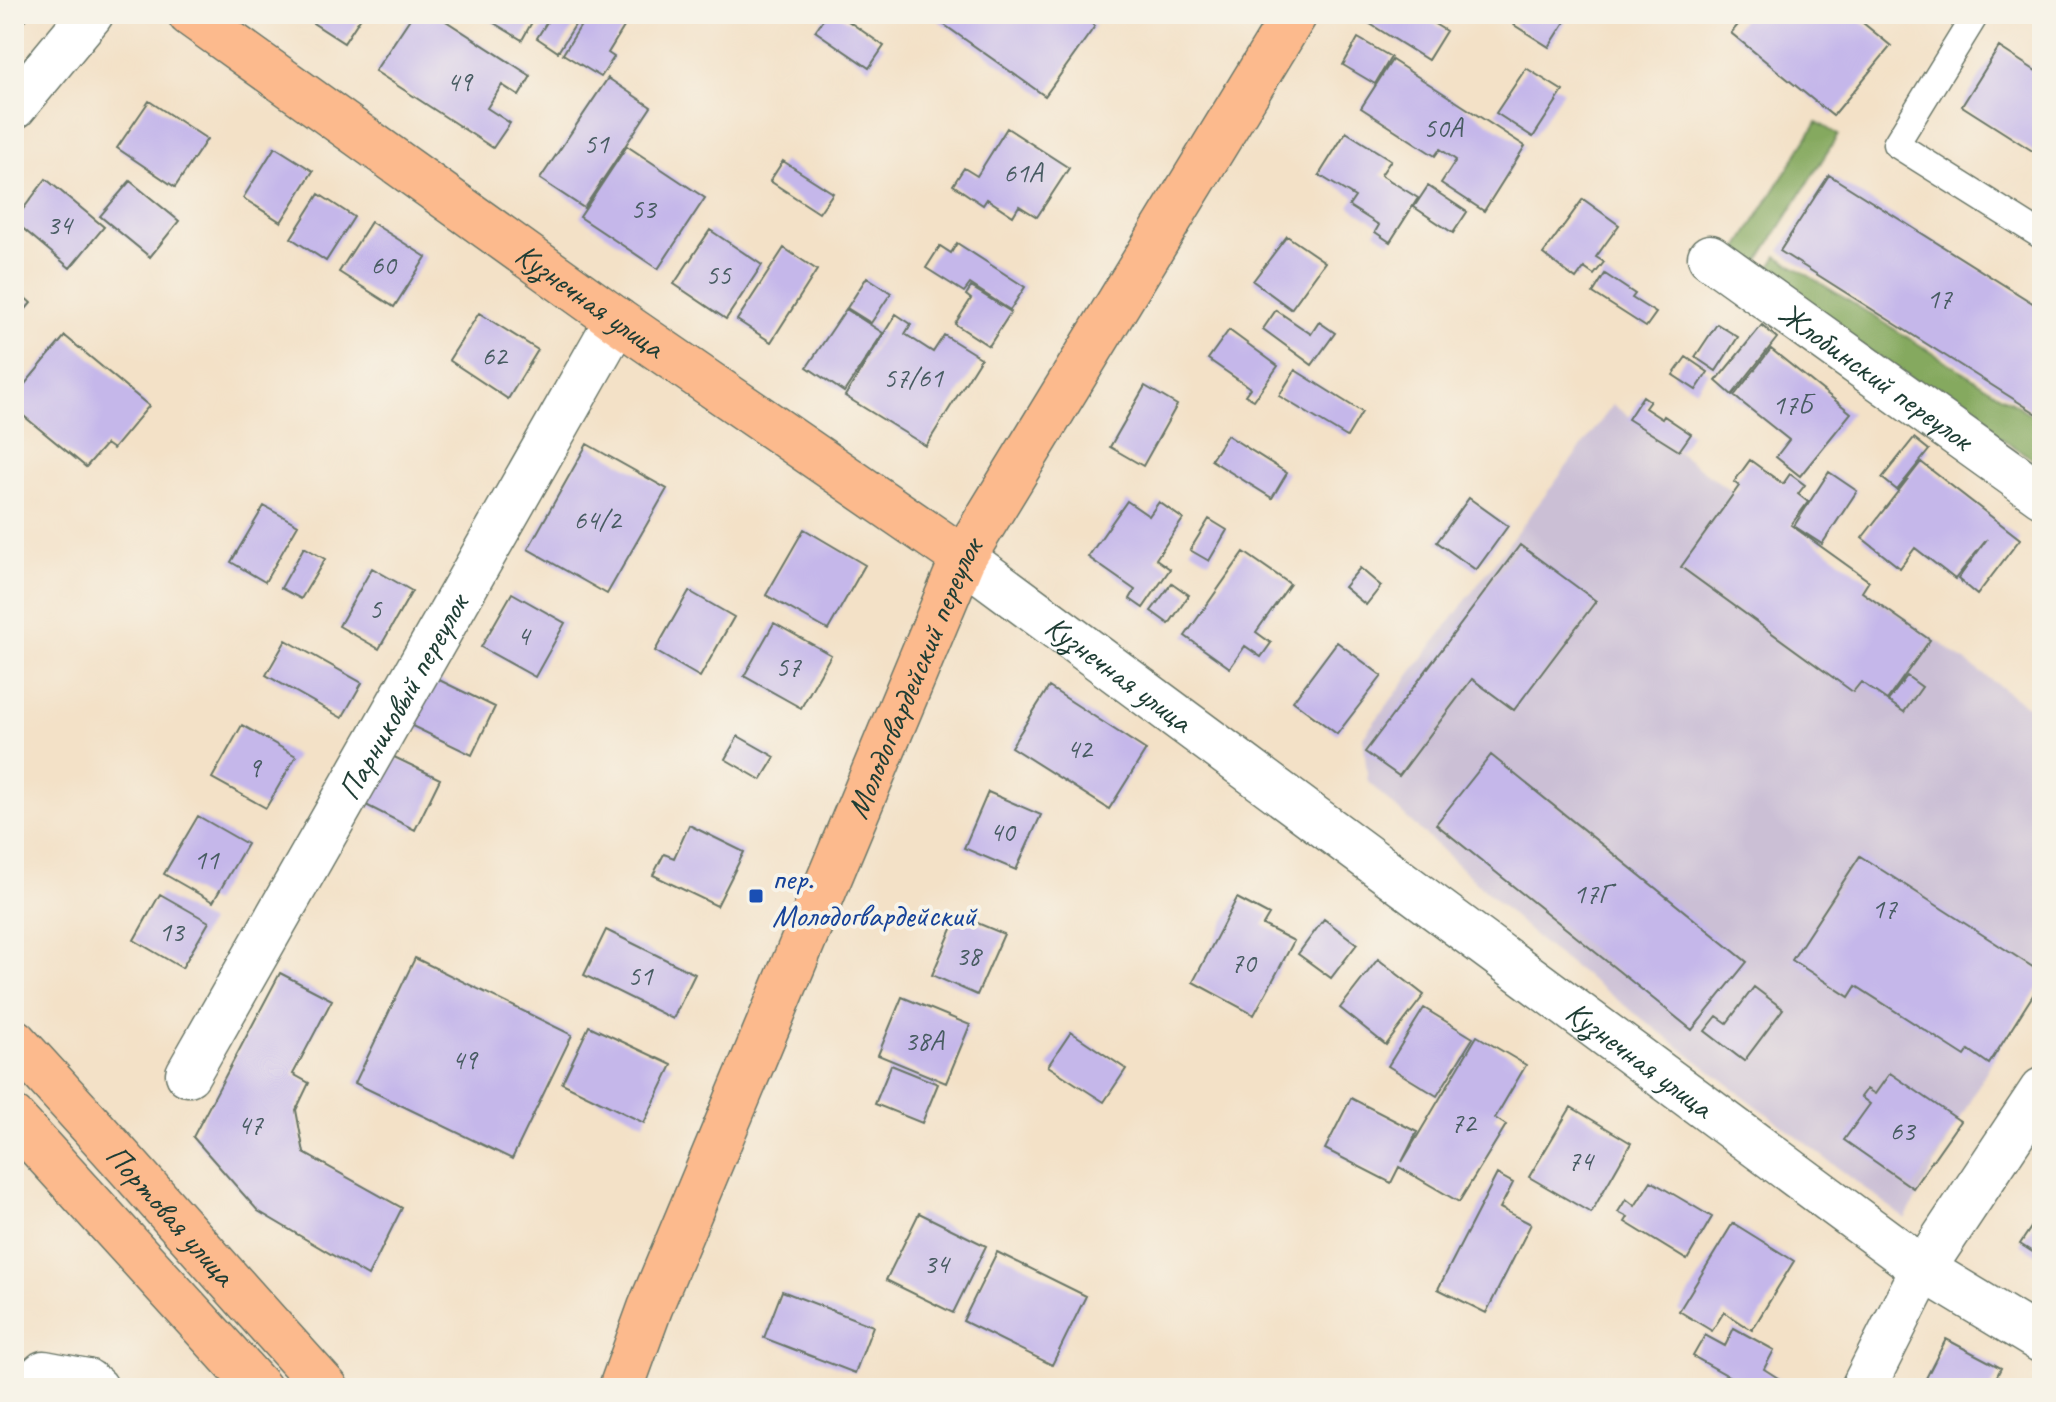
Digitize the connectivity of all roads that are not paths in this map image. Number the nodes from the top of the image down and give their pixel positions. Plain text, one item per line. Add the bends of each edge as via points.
1 (91, 14) edge
2 (190, 14) edge
3 (1295, 14) edge
4 (1976, 14) edge
5 (14, 107) edge
6 (2042, 236) edge
7 (1710, 257) dead end
8 (617, 320) junction
9 (2042, 495) edge
10 (963, 558) junction
11 (14, 1041) edge
12 (188, 1074) dead end
13 (2042, 1090) edge
14 (14, 1119) edge
15 (1923, 1269) junction
16 (2042, 1341) edge
17 (27, 1388) edge
18 (96, 1388) edge
19 (259, 1388) edge
20 (326, 1388) edge
21 (621, 1388) edge
22 (1863, 1388) edge

1 - 5 street
2 - 8 main road, Кузнечная улица
3 - 10 main road, Молодогвардейский переулок
4 - 6 lane via 1896,144
7 - 9 street, Жлобинский переулок
8 - 10 main road, Кузнечная улица
8 - 12 street, Парниковый переулок
10 - 15 street, Кузнечная улица
10 - 21 main road, Молодогвардейский переулок
11 - 20 main road, Портовая улица
13 - 15 street
14 - 19 main road, Портовая улица
15 - 16 street, Кузнечная улица
15 - 22 street
17 - 18 street via 44,1373 87,1381

